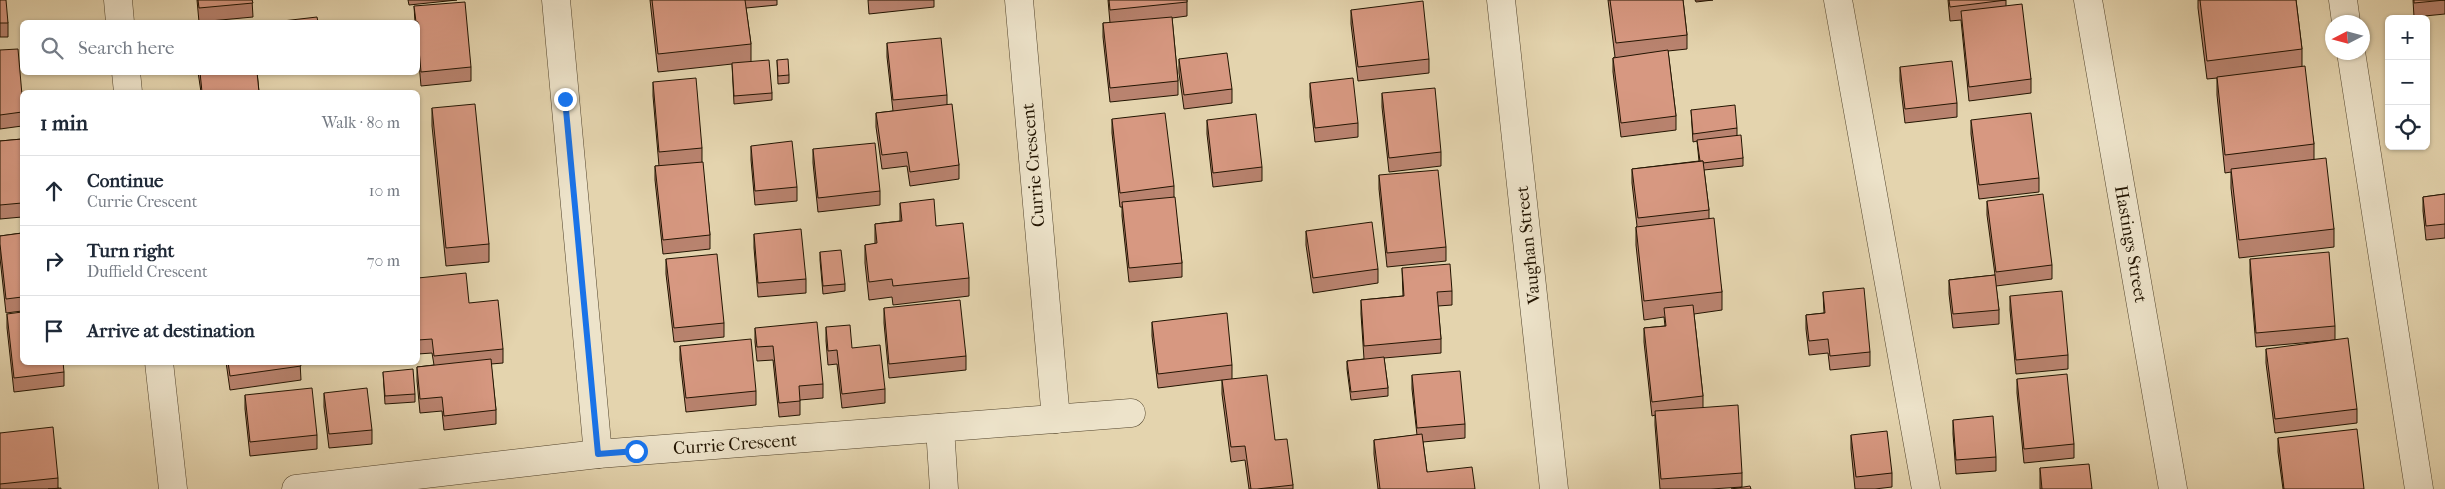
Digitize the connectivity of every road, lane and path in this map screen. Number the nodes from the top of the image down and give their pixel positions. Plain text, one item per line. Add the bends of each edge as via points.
1 (118, 0) edge
2 (556, 0) edge
3 (1018, 0) edge
4 (1501, 0) edge
5 (1838, 0) edge
6 (2088, 0) edge
7 (2343, 0) edge
8 (2345, 15) edge
9 (120, 20) edge
10 (2352, 60) edge
11 (126, 75) edge
12 (128, 90) edge
13 (159, 365) edge
14 (1131, 413) dead end
15 (1056, 419) junction
16 (940, 428) junction
17 (598, 454) junction
18 (173, 489) edge
19 (296, 489) edge
20 (944, 489) edge
21 (1554, 489) edge
22 (1926, 489) edge
23 (2174, 489) edge
24 (2419, 489) edge

1 - 9 street
2 - 17 street
3 - 15 street, Currie Crescent
4 - 21 street, Vaughan Street
5 - 22 street
6 - 23 street, Hastings Street
7 - 8 street
10 - 24 street
11 - 12 street
13 - 18 street
14 - 15 street, Currie Crescent
15 - 16 street, Currie Crescent
16 - 17 street, Currie Crescent
16 - 20 street
17 - 19 street, Currie Crescent

